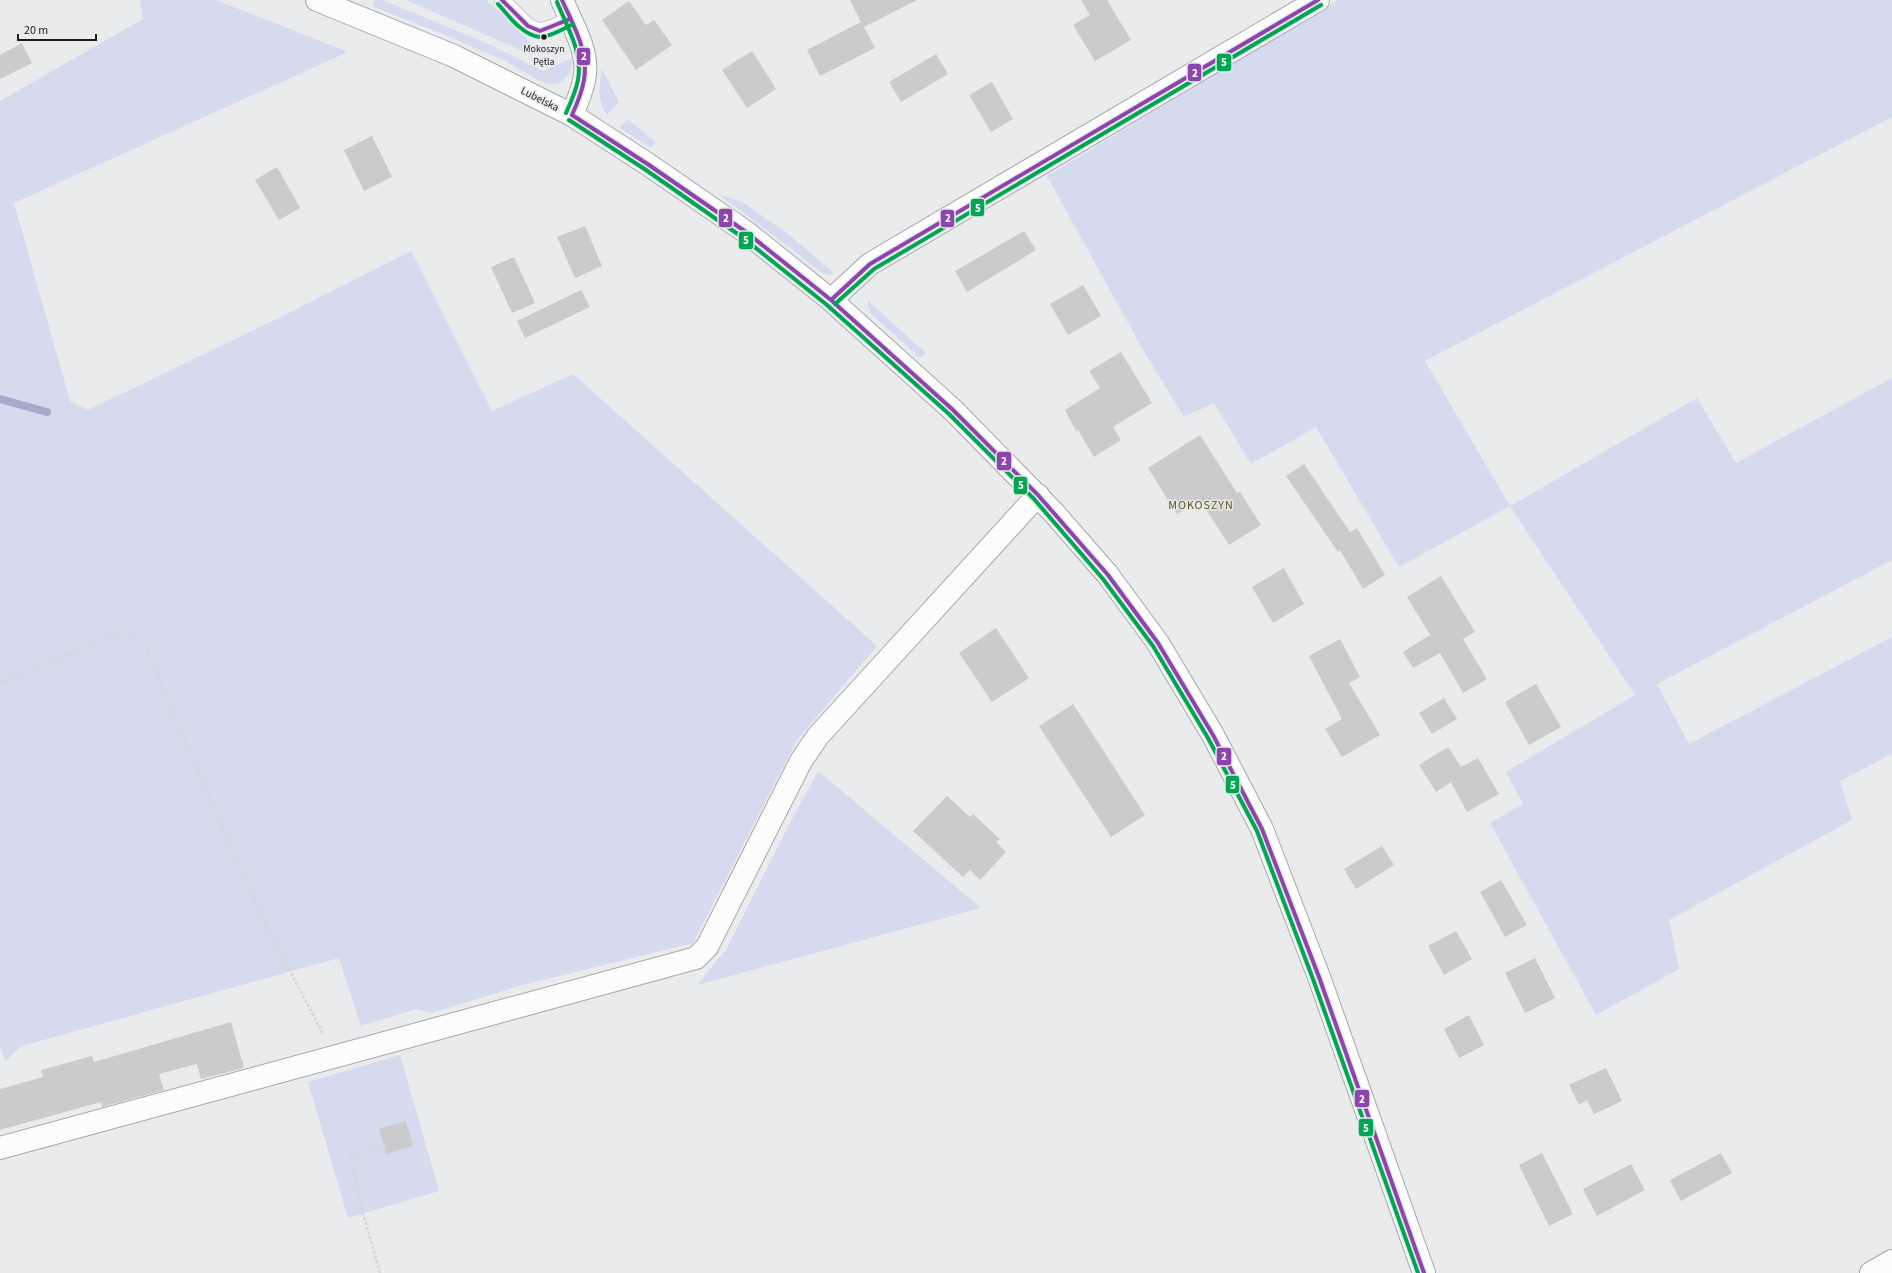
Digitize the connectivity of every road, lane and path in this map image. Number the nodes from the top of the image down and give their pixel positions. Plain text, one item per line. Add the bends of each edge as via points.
1 (317, 0) edge
2 (502, 0) edge
3 (1318, 0) edge
4 (566, 9) edge
5 (572, 115) junction
6 (831, 300) junction
7 (1038, 495) junction
8 (0, 683) edge
9 (335, 1057) junction
10 (388, 1145) dead end
11 (0, 1148) edge
12 (1892, 1261) edge
13 (380, 1273) edge
14 (1424, 1273) edge
15 (1871, 1273) edge

1 - 5 street, Lubelska via 454,56
2 - 4 lane via 528,26 540,31 555,26
3 - 6 street via 870,264
4 - 5 street via 581,44 585,63 583,86
5 - 6 street, Lubelska via 746,232
6 - 7 street, Lubelska via 953,410
7 - 9 street via 818,736 801,761 707,947 696,958
7 - 14 street, Lubelska via 1108,575 1158,643 1213,735 1262,829 1319,977
8 - 9 path via 124,631 145,643 264,922
9 - 11 street
10 - 13 path via 350,1156
12 - 15 street

